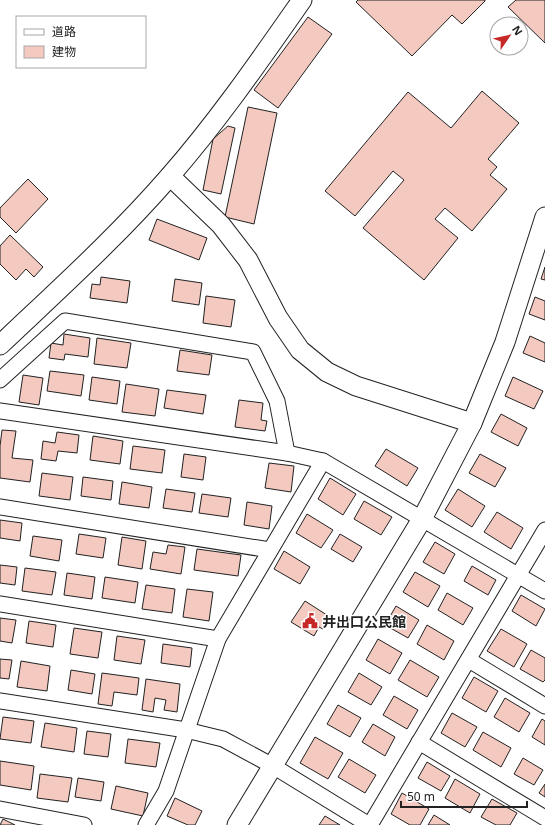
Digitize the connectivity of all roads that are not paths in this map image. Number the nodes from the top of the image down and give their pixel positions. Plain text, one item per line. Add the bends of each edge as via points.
1 (302, 0) edge
2 (170, 176) junction
3 (545, 217) edge
4 (540, 246) edge
5 (0, 345) edge
6 (0, 380) edge
7 (0, 411) edge
8 (472, 423) junction
9 (287, 453) junction
10 (324, 461) junction
11 (0, 507) edge
12 (422, 519) junction
13 (545, 530) edge
14 (270, 550) junction
15 (519, 576) junction
16 (545, 591) edge
17 (0, 604) edge
18 (218, 639) junction
19 (469, 660) junction
20 (0, 702) edge
21 (545, 706) edge
22 (186, 730) junction
23 (420, 742) junction
24 (273, 766) junction
25 (0, 809) edge
26 (545, 818) edge
27 (84, 825) edge
28 (146, 825) edge
29 (236, 825) edge
30 (370, 825) edge

1 - 2 street via 240,87
2 - 5 street via 111,240
2 - 8 street via 221,225 248,260 278,318 300,350 327,372 356,386
3 - 4 street
4 - 8 street
6 - 9 street via 65,321 253,352 277,401
7 - 9 street
8 - 12 street
9 - 10 street
10 - 12 street
10 - 14 street
11 - 14 street
12 - 15 street
12 - 24 street
13 - 15 street
14 - 18 street
15 - 16 street
15 - 19 street
17 - 18 street
18 - 22 street
19 - 21 street
19 - 23 street
20 - 22 street
22 - 24 street via 223,740
22 - 28 street via 166,791
23 - 26 street
23 - 30 street
24 - 29 street
24 - 30 street
25 - 27 street

